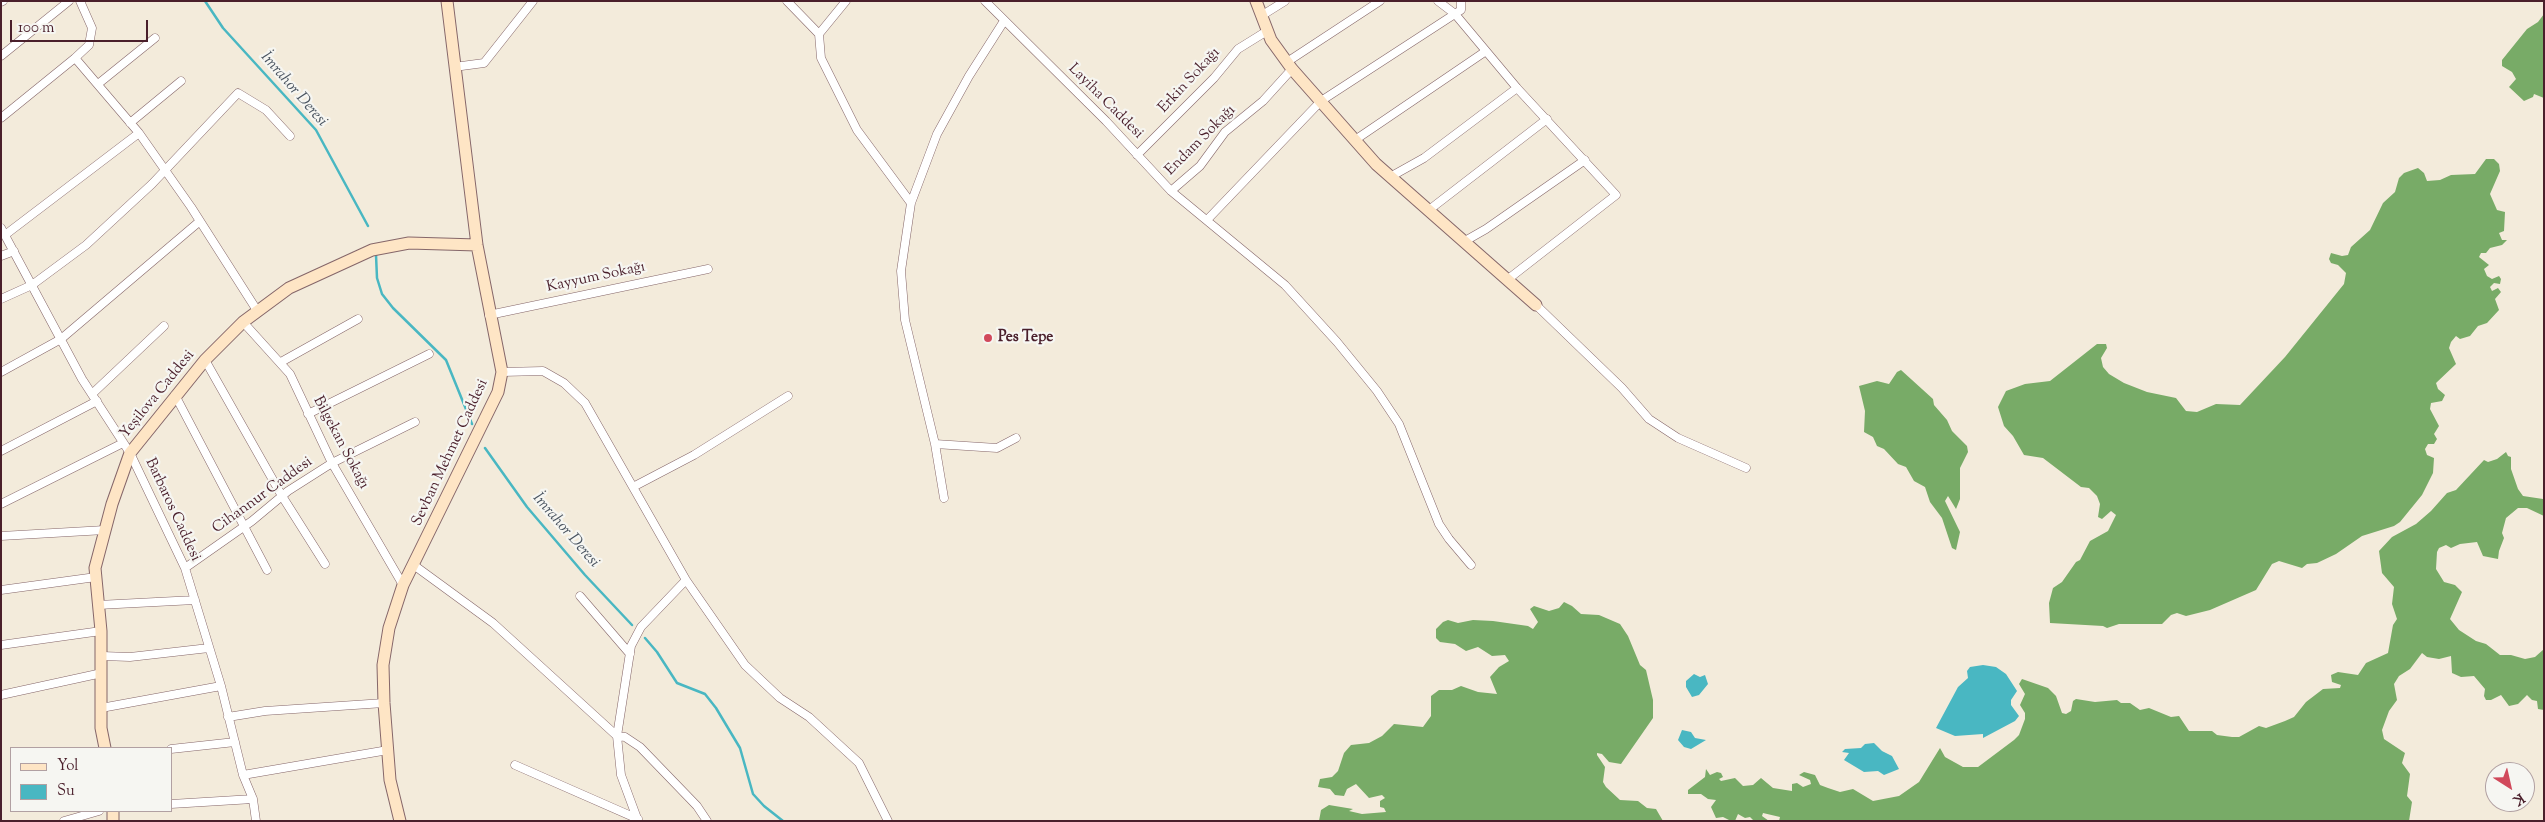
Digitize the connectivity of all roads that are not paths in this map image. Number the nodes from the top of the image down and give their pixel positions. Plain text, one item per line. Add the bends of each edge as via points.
1 (69, 1) edge
2 (80, 1) edge
3 (447, 1) edge
4 (533, 1) edge
5 (787, 1) edge
6 (846, 1) edge
7 (985, 1) edge
8 (1256, 1) edge
9 (1285, 1) edge
10 (1380, 1) edge
11 (1438, 1) edge
12 (1461, 1) edge
13 (1455, 14) junction
14 (1261, 16) junction
15 (1004, 21) junction
16 (1267, 31) junction
17 (819, 34) junction
18 (155, 38) dead end
19 (1486, 51) junction
20 (1, 56) edge
21 (75, 58) junction
22 (1290, 66) junction
23 (454, 67) junction
24 (181, 81) dead end
25 (98, 84) junction
26 (1517, 88) junction
27 (1321, 101) junction
28 (1, 118) edge
29 (1547, 119) junction
30 (130, 123) junction
31 (139, 133) junction
32 (290, 136) dead end
33 (1354, 140) junction
34 (1138, 155) junction
35 (1585, 160) junction
36 (165, 170) junction
37 (1390, 176) junction
38 (1171, 191) junction
39 (912, 203) junction
40 (1429, 210) junction
41 (1207, 220) junction
42 (200, 221) junction
43 (3, 231) edge
44 (1465, 241) junction
45 (477, 246) junction
46 (14, 251) junction
47 (1, 256) edge
48 (708, 269) dead end
49 (1508, 280) junction
50 (32, 285) junction
51 (1, 299) edge
52 (1536, 305) joint
53 (258, 312) junction
54 (489, 315) junction
55 (358, 319) dead end
56 (243, 322) junction
57 (164, 326) dead end
58 (61, 339) junction
59 (429, 354) dead end
60 (205, 360) junction
61 (281, 362) junction
62 (1, 372) edge
63 (502, 372) junction
64 (175, 395) junction
65 (788, 396) dead end
66 (94, 398) junction
67 (308, 414) junction
68 (415, 422) dead end
69 (1016, 438) dead end
70 (935, 444) junction
71 (126, 448) junction
72 (1, 451) edge
73 (332, 463) junction
74 (1746, 468) dead end
75 (633, 487) junction
76 (282, 496) junction
77 (944, 498) dead end
78 (1, 504) edge
79 (244, 526) junction
80 (105, 530) junction
81 (1, 536) edge
82 (325, 564) dead end
83 (1472, 565) dead end
84 (414, 566) junction
85 (185, 568) junction
86 (267, 570) dead end
87 (96, 578) junction
88 (686, 580) junction
89 (403, 585) junction
90 (1, 590) edge
91 (580, 596) dead end
92 (195, 600) junction
93 (98, 605) junction
94 (101, 631) junction
95 (1, 645) edge
96 (209, 648) junction
97 (630, 654) junction
98 (102, 656) junction
99 (102, 673) junction
100 (221, 686) junction
101 (1, 689) edge
102 (1, 695) edge
103 (384, 703) junction
104 (101, 708) junction
105 (228, 717) junction
106 (616, 736) junction
107 (235, 742) junction
108 (105, 747) edge
109 (172, 749) edge
110 (388, 750) junction
111 (515, 765) dead end
112 (243, 775) junction
113 (253, 799) junction
114 (172, 804) edge
115 (96, 812) edge
116 (638, 820) edge
117 (64, 821) edge
118 (256, 821) edge
119 (400, 821) edge
120 (708, 821) edge
121 (888, 821) edge

1 - 20 street
2 - 21 street via 92,28 89,45
3 - 23 street, Sevban Mehmet Caddesi
4 - 23 street via 484,63
5 - 17 street
6 - 17 street
7 - 15 street, Layiha Caddesi
8 - 14 street
9 - 14 street
10 - 22 street, Endam Sokağı
11 - 13 street
12 - 13 street via 1461,10
13 - 19 street
13 - 27 street
14 - 16 street
15 - 34 street, Layiha Caddesi
15 - 39 street via 937,134
16 - 22 street
16 - 34 street, Erkin Sokağı via 1238,49
17 - 39 street via 820,58 857,130
18 - 25 street
19 - 26 street
19 - 33 street
21 - 25 street
21 - 28 street
22 - 27 street
22 - 38 street, Endam Sokağı via 1263,101 1225,132 1200,166
23 - 45 street, Sevban Mehmet Caddesi
24 - 30 street
25 - 30 street
26 - 29 street
26 - 37 street via 1424,158
27 - 33 street
27 - 41 street
29 - 35 street
29 - 40 street
30 - 31 street
31 - 36 street
31 - 43 street
32 - 36 street via 266,110 238,93
33 - 37 street
34 - 38 street, Layiha Caddesi
35 - 44 street
35 - 49 street via 1616,195
36 - 42 street
36 - 50 street via 86,245
37 - 40 street
38 - 41 street, Layiha Caddesi
39 - 70 street via 901,272 905,320
40 - 44 street
41 - 83 street, Layiha Caddesi via 1285,284 1377,390 1399,424 1439,524
42 - 53 street
42 - 58 street
43 - 46 street, Barbaros Caddesi
44 - 49 street
45 - 53 street, Yeşilova Caddesi via 409,243 372,250 289,288
45 - 54 street, Sevban Mehmet Caddesi
46 - 47 street
46 - 50 street, Barbaros Caddesi
48 - 54 street, Kayyum Sokağı
49 - 52 street
50 - 51 street
50 - 58 street, Barbaros Caddesi
52 - 74 street via 1622,388 1649,419 1678,438
53 - 56 street, Yeşilova Caddesi
54 - 63 street, Sevban Mehmet Caddesi
55 - 61 street
56 - 60 street, Yeşilova Caddesi
56 - 61 street, Bilgekan Sokağı
57 - 66 street
58 - 62 street
58 - 66 street, Barbaros Caddesi
59 - 67 street
60 - 64 street, Yeşilova Caddesi
60 - 76 street
61 - 67 street, Bilgekan Sokağı
63 - 75 street via 543,371 564,383 585,403
63 - 84 street, Sevban Mehmet Caddesi via 498,392
64 - 71 street, Yeşilova Caddesi
64 - 79 street
65 - 75 street via 694,455
66 - 71 street, Barbaros Caddesi
66 - 72 street
67 - 73 street, Bilgekan Sokağı
68 - 73 street, Cihannur Caddesi
69 - 70 street via 997,448
70 - 77 street
71 - 78 street
71 - 80 street, Yeşilova Caddesi
71 - 85 street, Barbaros Caddesi
73 - 76 street, Cihannur Caddesi
73 - 89 street, Bilgekan Sokağı
75 - 88 street
76 - 79 street, Cihannur Caddesi
76 - 82 street
79 - 85 street, Cihannur Caddesi
79 - 86 street
80 - 81 street
80 - 87 street, Yeşilova Caddesi via 95,568
84 - 89 street, Sevban Mehmet Caddesi
84 - 106 street via 493,623
85 - 92 street, Barbaros Caddesi
87 - 90 street
87 - 93 street, Yeşilova Caddesi
88 - 97 street via 641,627
88 - 121 street via 744,665 780,698 809,717 859,763
89 - 103 street, Sevban Mehmet Caddesi via 389,628 383,665
91 - 97 street
92 - 93 street
92 - 96 street, Barbaros Caddesi
93 - 94 street, Yeşilova Caddesi
94 - 95 street
94 - 98 street, Yeşilova Caddesi
96 - 98 street via 130,657
96 - 100 street, Barbaros Caddesi
97 - 106 street
98 - 99 street, Yeşilova Caddesi
99 - 102 street
99 - 104 street, Yeşilova Caddesi
100 - 104 street
100 - 105 street, Barbaros Caddesi
101 - 102 street
103 - 105 street via 265,711
103 - 110 street, Sevban Mehmet Caddesi
104 - 108 street, Yeşilova Caddesi
105 - 107 street, Barbaros Caddesi
106 - 116 street via 621,775
106 - 120 street via 625,737 640,747
107 - 109 street
107 - 112 street, Barbaros Caddesi
110 - 112 street
110 - 119 street, Sevban Mehmet Caddesi via 390,780
111 - 116 street
112 - 113 street, Barbaros Caddesi
113 - 114 street
113 - 118 street, Barbaros Caddesi
115 - 117 street

